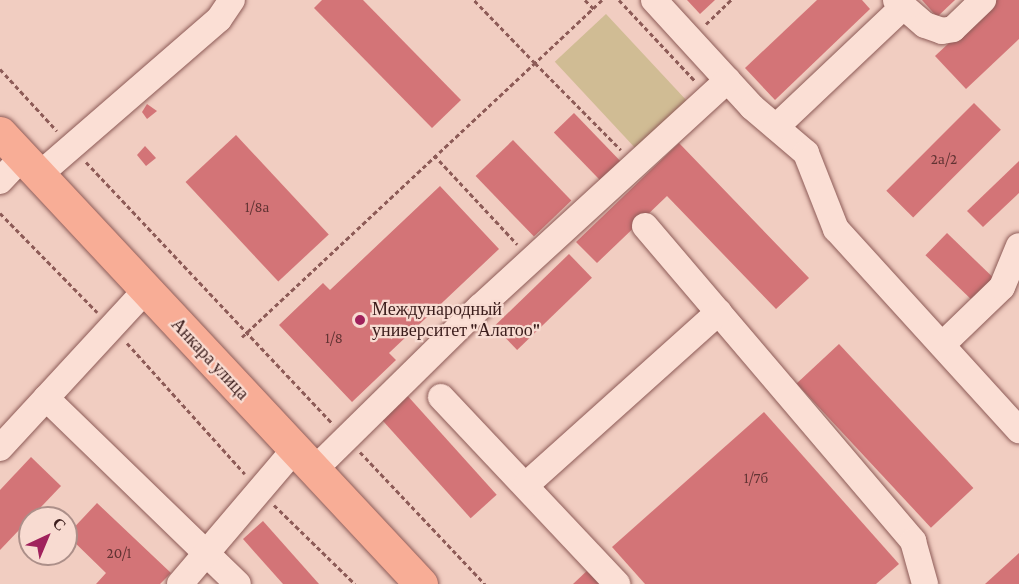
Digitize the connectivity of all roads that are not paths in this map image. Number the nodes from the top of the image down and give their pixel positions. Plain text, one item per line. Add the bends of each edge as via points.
1 (232, 0) edge
2 (654, 0) edge
3 (983, 0) edge
4 (899, 4) edge
5 (718, 88) junction
6 (776, 127) junction
7 (0, 133) edge
8 (31, 166) junction
9 (0, 181) edge
10 (645, 226) dead end
11 (1019, 246) edge
12 (146, 290) junction
13 (719, 312) junction
14 (942, 345) junction
15 (441, 397) dead end
16 (46, 398) junction
17 (1019, 430) edge
18 (0, 448) edge
19 (305, 460) junction
20 (526, 485) junction
21 (207, 554) junction
22 (180, 584) edge
23 (238, 584) edge
24 (421, 584) edge
25 (617, 584) edge
26 (925, 584) edge

1 - 8 street via 219,19 71,146
2 - 5 street via 690,39
3 - 4 street via 953,30 942,31 925,24
4 - 6 street
5 - 6 street
5 - 19 street via 345,436
6 - 14 street via 806,153 836,229
7 - 8 main road, Анкара улица
8 - 9 street
8 - 12 main road, Анкара улица
10 - 13 street
11 - 14 street via 1002,287
12 - 16 street
12 - 19 main road, Анкара улица
13 - 20 street
13 - 26 street via 913,541
14 - 17 street
15 - 20 street
16 - 18 street
16 - 21 street
19 - 21 street via 261,492
19 - 24 main road, Анкара улица
20 - 25 street
21 - 22 street
21 - 23 street

